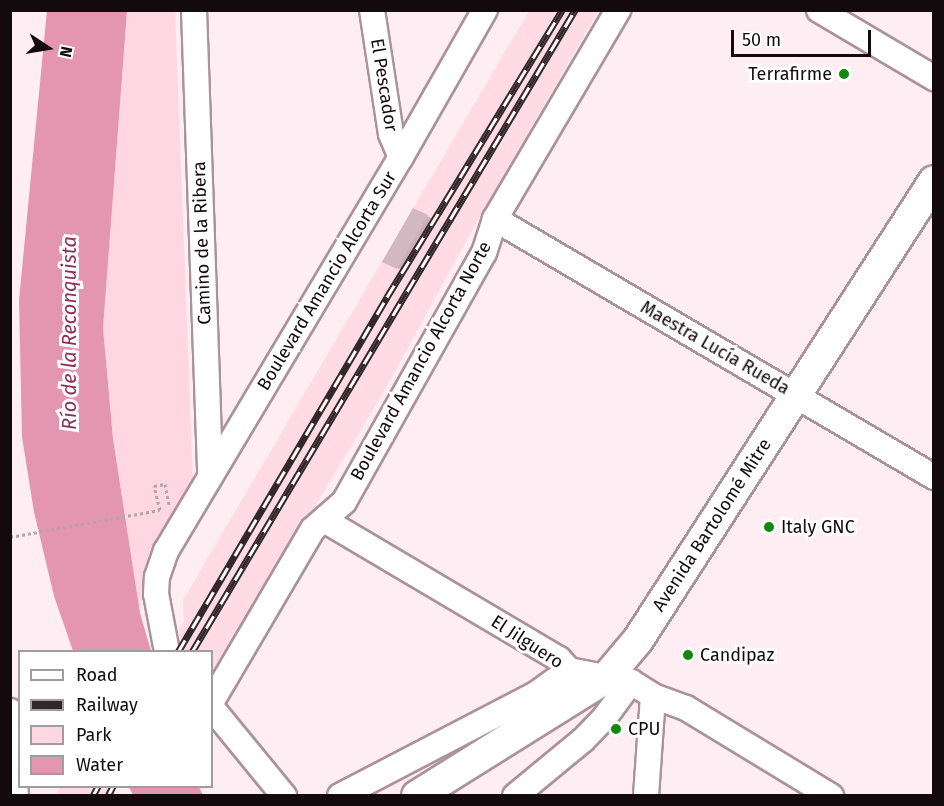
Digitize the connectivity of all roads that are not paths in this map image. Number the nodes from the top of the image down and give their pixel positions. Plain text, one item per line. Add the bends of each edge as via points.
1 (194, 10) edge
2 (372, 10) edge
3 (485, 10) edge
4 (618, 10) edge
5 (819, 10) edge
6 (933, 78) edge
7 (401, 157) junction
8 (933, 181) edge
9 (495, 219) junction
10 (796, 396) junction
11 (210, 476) junction
12 (933, 477) edge
13 (324, 520) junction
14 (167, 650) edge
15 (569, 670) junction
16 (618, 680) junction
17 (653, 696) junction
18 (213, 699) edge
19 (213, 709) edge
20 (10, 711) edge
21 (16, 795) edge
22 (284, 795) edge
23 (340, 795) edge
24 (417, 795) edge
25 (515, 795) edge
26 (646, 795) edge
27 (831, 795) edge

1 - 11 street, Camino de la Ribera
2 - 7 street, El Pescador via 391,134
3 - 7 street, Boulevard Amancio Alcorta Sur
4 - 9 street, Boulevard Amancio Alcorta Norte
5 - 6 street
7 - 11 street, Boulevard Amancio Alcorta Sur
8 - 10 main road, Avenida Bartolomé Mitre
9 - 10 street, Maestra Lucía Rueda
9 - 13 street, Boulevard Amancio Alcorta Norte via 484,253 344,502
10 - 12 street, Maestra Lucía Rueda
10 - 16 main road, Avenida Bartolomé Mitre via 638,640
11 - 14 street, Boulevard Amancio Alcorta Sur via 166,551 157,577 156,594
13 - 15 street, El Jilguero via 559,659
13 - 18 street, Boulevard Amancio Alcorta Norte via 313,529
15 - 16 street, El Jilguero
15 - 23 street via 536,694
16 - 17 street, El Jilguero
16 - 24 main road, Avenida Bartolomé Mitre
16 - 25 street, Avenida Bartolomé Mitre via 605,717
17 - 26 street
17 - 27 street, El Jilguero via 686,708
19 - 22 street
20 - 21 street

